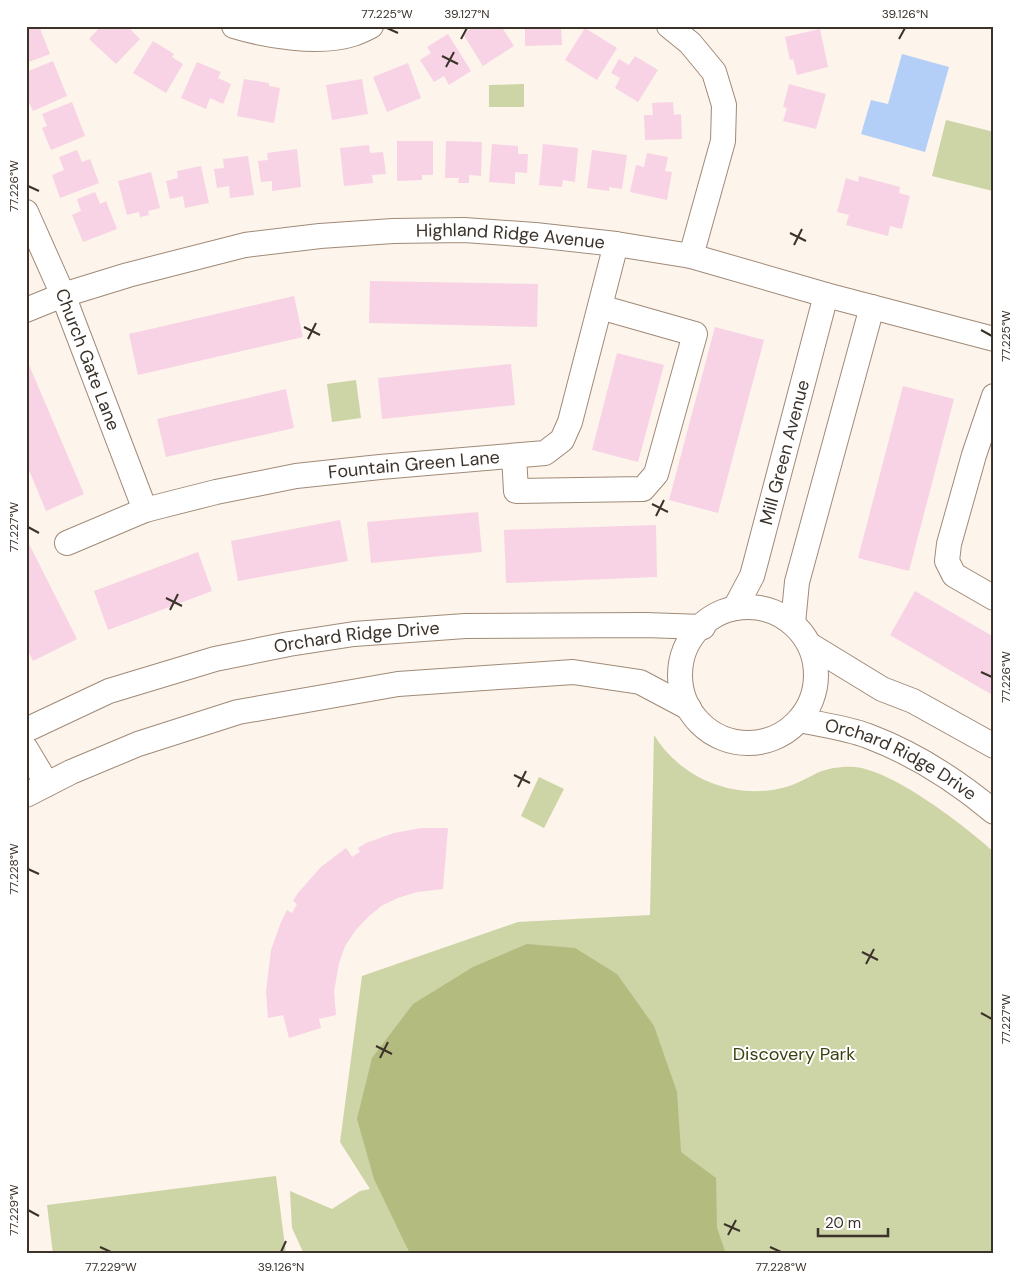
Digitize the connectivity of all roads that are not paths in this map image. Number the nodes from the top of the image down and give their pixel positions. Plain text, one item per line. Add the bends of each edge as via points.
1 (234, 26) edge
2 (371, 26) edge
3 (668, 26) edge
4 (26, 212) edge
5 (616, 244) junction
6 (691, 256) junction
7 (63, 295) junction
8 (826, 295) junction
9 (600, 307) junction
10 (872, 307) junction
11 (26, 310) edge
12 (994, 339) edge
13 (994, 396) edge
14 (514, 456) junction
15 (145, 510) junction
16 (67, 543) dead end
17 (994, 598) edge
18 (735, 608) junction
19 (793, 623) junction
20 (703, 627) junction
21 (810, 645) junction
22 (690, 708) junction
23 (800, 720) junction
24 (26, 730) edge
25 (994, 746) edge
26 (26, 749) edge
27 (37, 789) edge
28 (994, 812) edge

1 - 2 street via 312,40 352,35
3 - 6 street via 690,43 714,72 724,105 722,141
4 - 7 street, Church Gate Lane
5 - 6 street, Highland Ridge Avenue
5 - 7 street, Highland Ridge Avenue via 464,230 320,236 246,245
5 - 9 street, Fountain Green Lane
6 - 8 street, Highland Ridge Avenue
7 - 11 street, Highland Ridge Avenue
7 - 15 street, Church Gate Lane
8 - 10 street, Highland Ridge Avenue
8 - 18 street, Mill Green Avenue via 752,576
9 - 14 street, Fountain Green Lane via 570,422 562,440 545,453
9 - 14 street via 695,334 656,474 643,489 516,491
10 - 12 street, Highland Ridge Avenue
10 - 19 street via 797,582
13 - 17 street via 948,544 947,561 954,575
14 - 15 street, Fountain Green Lane via 296,476
15 - 16 street, Fountain Green Lane
18 - 19 street via 765,608
18 - 20 street via 711,617
19 - 21 street
20 - 22 street via 690,640 681,663 680,681
20 - 24 street, Orchard Ridge Drive via 465,626 345,636 215,659 109,691
21 - 23 street via 817,668 814,696
21 - 25 street via 882,689 913,701
22 - 23 street via 703,726 720,737 751,743 787,732
22 - 27 street via 640,682 573,672 398,684 238,712 138,744
23 - 28 street, Orchard Ridge Drive via 867,736 907,754 966,789
26 - 27 street

